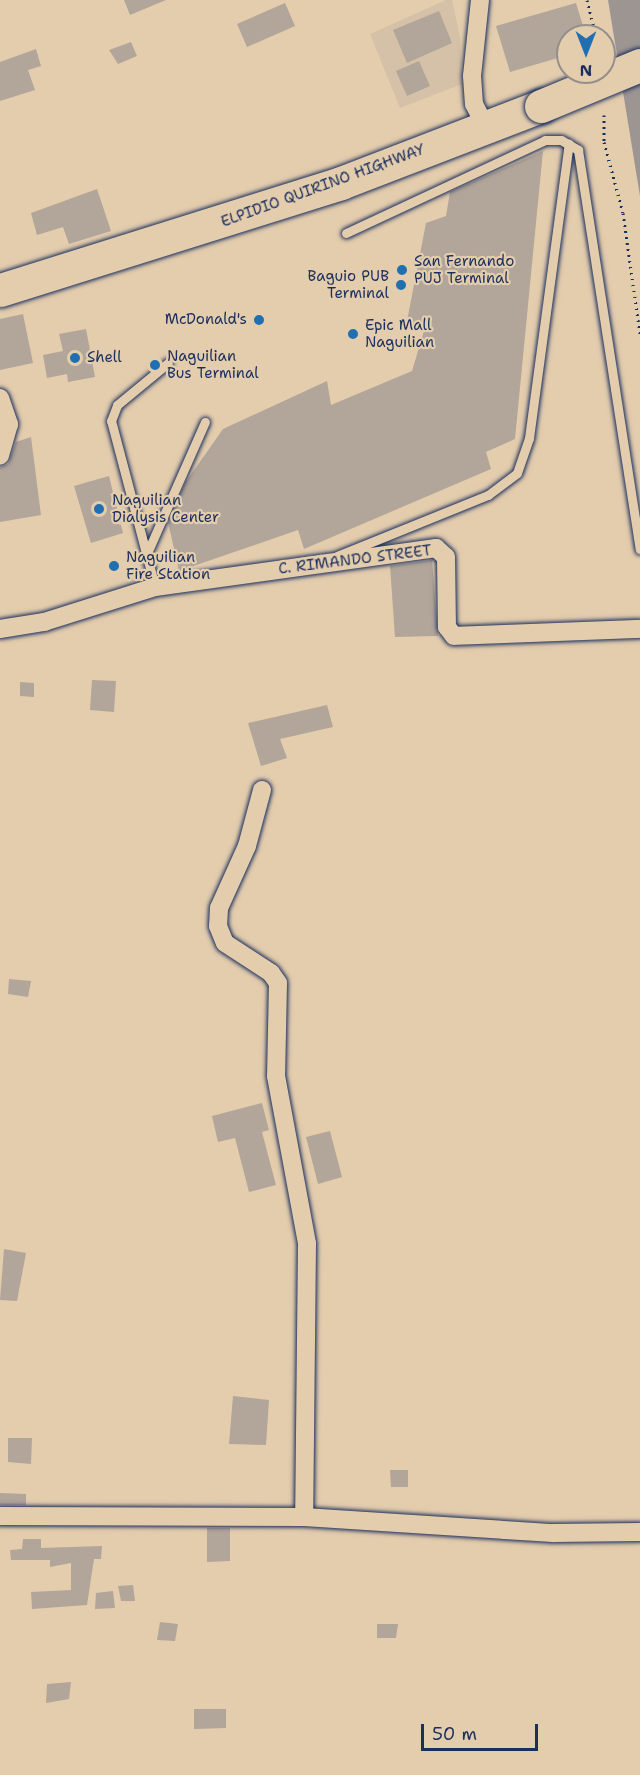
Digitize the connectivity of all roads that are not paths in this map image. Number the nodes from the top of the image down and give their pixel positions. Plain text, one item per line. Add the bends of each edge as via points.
1 (480, 0) edge
2 (640, 65) edge
3 (485, 126) junction
4 (569, 144) junction
5 (346, 233) dead end
6 (0, 290) edge
7 (168, 363) dead end
8 (0, 398) edge
9 (205, 422) dead end
10 (0, 456) edge
11 (640, 549) edge
12 (148, 552) junction
13 (318, 564) junction
14 (155, 586) junction
15 (640, 628) edge
16 (0, 629) edge
17 (262, 790) dead end
18 (0, 1516) edge
19 (304, 1517) junction
20 (640, 1532) edge

1 - 3 street via 472,76 474,104
2 - 3 highway, ELPIDIO QUIRINO HIGHWAY, bridge
3 - 6 highway, ELPIDIO QUIRINO HIGHWAY via 330,186
4 - 5 lane via 545,140
4 - 11 lane via 578,150 582,164
4 - 13 lane via 530,428 517,474 488,495 412,521
7 - 12 lane via 117,405 111,421
8 - 10 street via 9,424
9 - 12 lane
12 - 14 lane
13 - 14 street, C. RIMANDO STREET
13 - 15 street, C. RIMANDO STREET via 442,550 447,627 454,636
14 - 16 street, C. RIMANDO STREET via 44,622
17 - 19 street via 248,846 219,908 218,926 225,943 271,973 278,983 278,1099 307,1244
18 - 19 street
19 - 20 street via 552,1533

